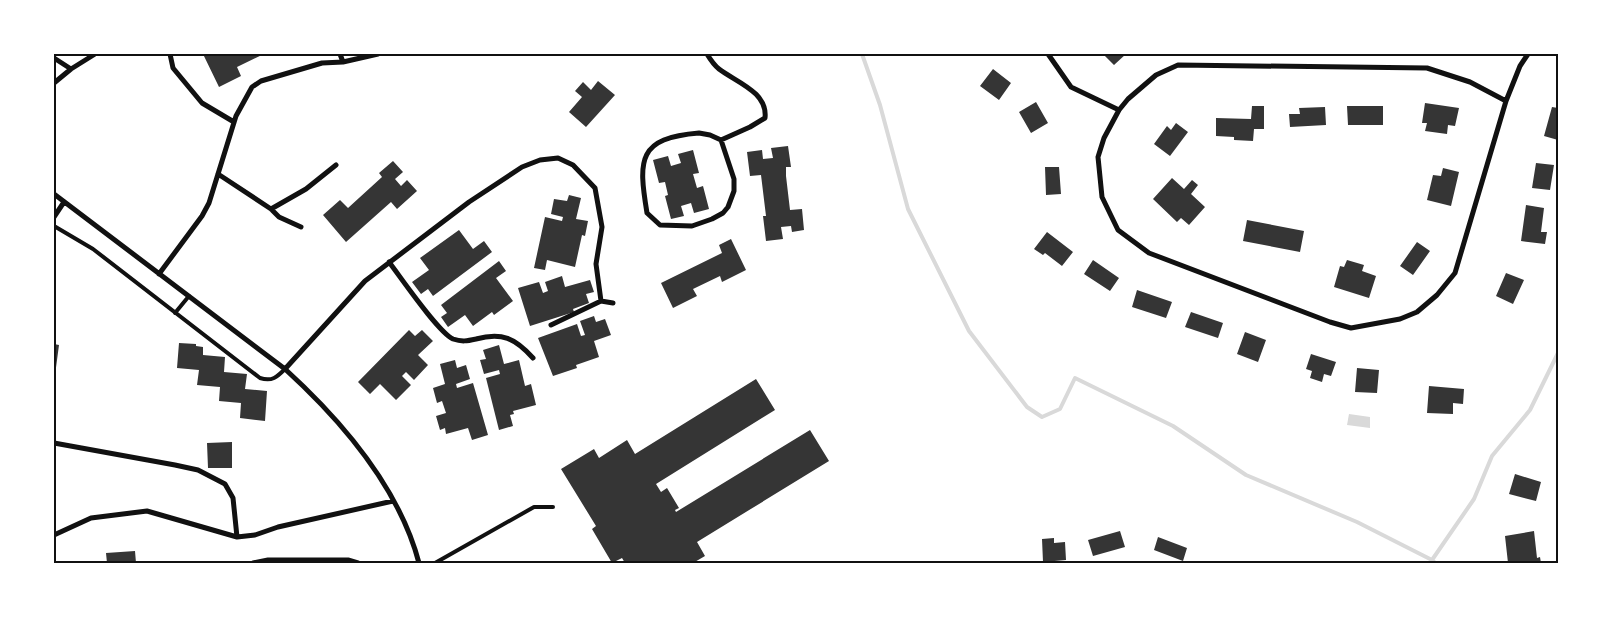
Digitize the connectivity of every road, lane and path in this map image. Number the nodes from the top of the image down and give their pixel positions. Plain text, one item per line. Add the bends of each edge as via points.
1 (95, 54) edge
2 (170, 54) edge
3 (340, 54) edge
4 (378, 54) edge
5 (707, 54) edge
6 (1048, 54) edge
7 (1528, 54) edge
8 (54, 58) edge
9 (343, 62) junction
10 (71, 69) junction
11 (54, 83) edge
12 (1506, 102) junction
13 (1119, 110) junction
14 (234, 122) junction
15 (721, 140) junction
16 (336, 165) dead end
17 (218, 174) junction
18 (54, 194) edge
19 (64, 202) junction
20 (271, 209) junction
21 (54, 218) edge
22 (54, 226) edge
23 (301, 226) dead end
24 (389, 262) junction
25 (159, 274) junction
26 (189, 296) junction
27 (601, 301) junction
28 (613, 303) dead end
29 (175, 313) junction
30 (551, 325) dead end
31 (532, 358) dead end
32 (285, 369) junction
33 (54, 443) edge
34 (392, 501) junction
35 (553, 507) dead end
36 (54, 536) edge
37 (237, 537) junction
38 (306, 562) edge
39 (253, 563) edge
40 (358, 563) edge
41 (419, 563) edge
42 (435, 563) edge

1 - 10 street
2 - 14 street via 173,68 202,104
3 - 9 street
4 - 9 street
5 - 15 street via 719,69 756,94 766,109 765,118
6 - 13 street via 1071,87
7 - 12 street
8 - 10 street
9 - 14 street via 322,63 261,81 252,87
10 - 11 street
12 - 13 street via 1470,82 1427,68 1178,66 1156,75 1128,98
12 - 13 street via 1455,273 1417,312 1400,319 1351,328 1149,253 1118,230 1102,197 1098,157
14 - 17 street
15 - 15 street via 699,133 671,137 646,153 643,178 647,213 660,225 692,226 712,219 728,207 734,179
16 - 20 street via 306,189
17 - 20 street
17 - 25 street via 202,216
18 - 19 street
19 - 21 street
19 - 25 street
20 - 23 street via 284,220
22 - 29 lane via 93,249
24 - 27 street via 522,167 558,158 573,165 595,188 602,227 596,264
24 - 31 street via 451,338 462,342 491,335 508,338
24 - 32 street via 365,281
25 - 26 street
26 - 29 lane
26 - 32 street
27 - 28 street
27 - 30 street
29 - 32 lane via 260,378 273,379
32 - 34 street via 344,428
33 - 37 street via 198,470 225,484 233,498
34 - 37 street
34 - 41 street
35 - 42 lane via 534,507
36 - 37 street via 91,518 147,511
38 - 39 street via 268,560
38 - 40 street via 348,560

